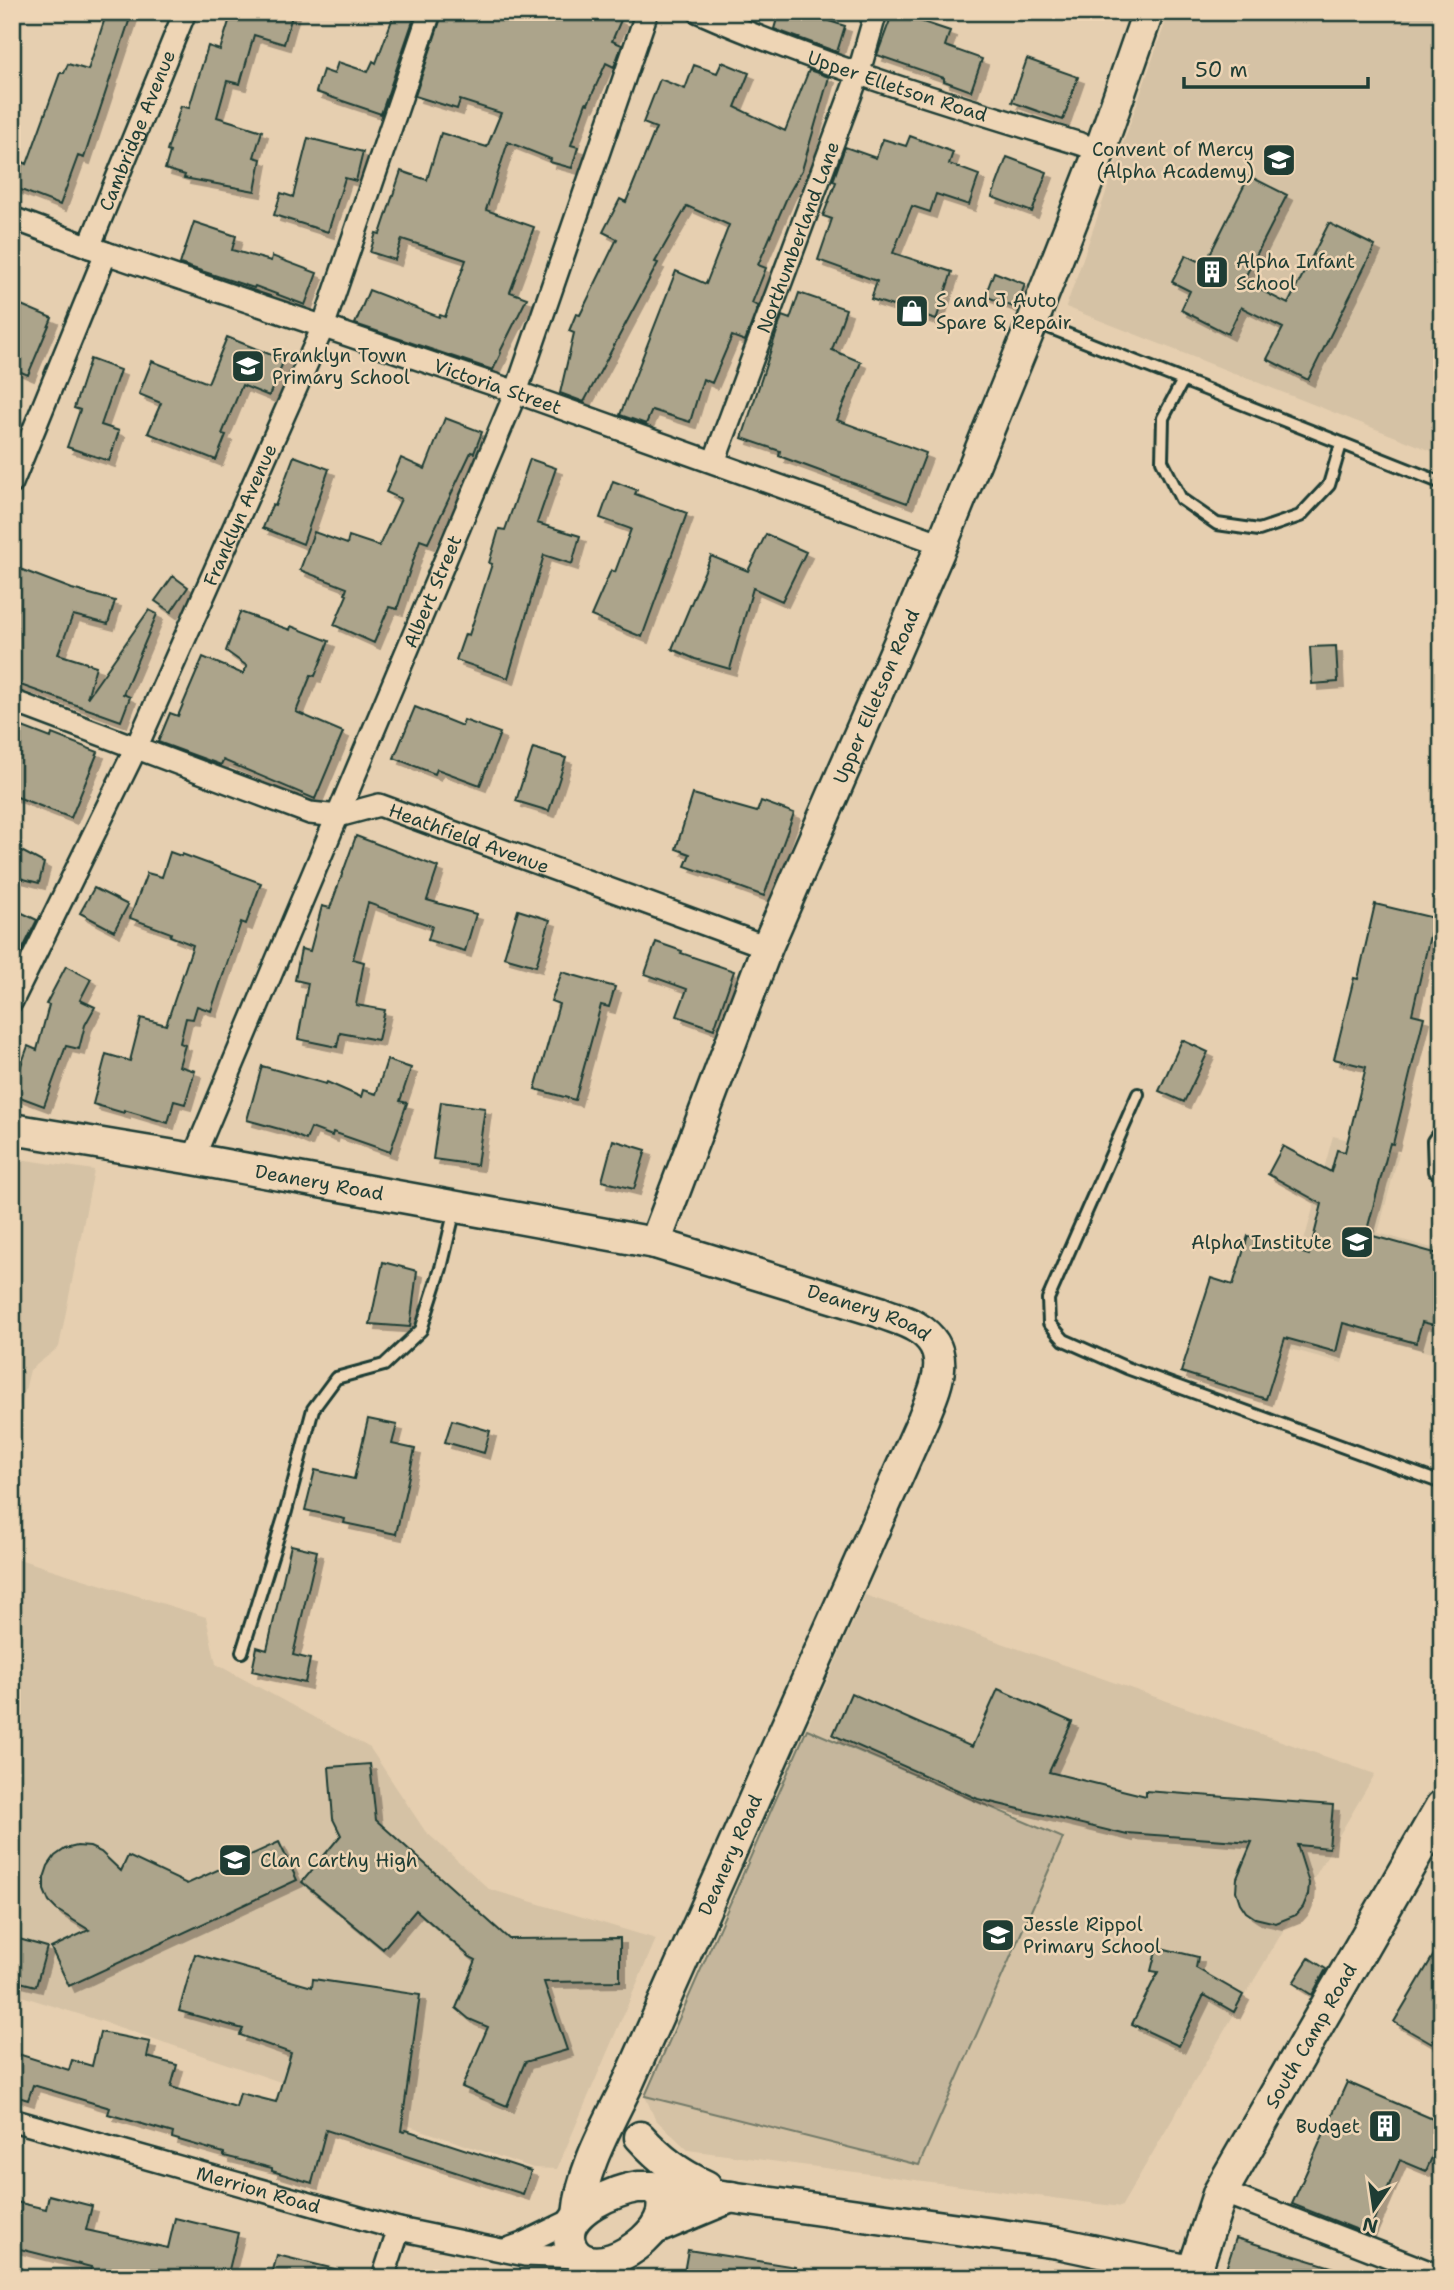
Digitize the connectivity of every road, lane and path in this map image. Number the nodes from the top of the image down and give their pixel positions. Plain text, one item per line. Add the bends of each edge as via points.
1 (185, 12) edge
2 (430, 12) edge
3 (647, 12) edge
4 (699, 12) edge
5 (876, 12) edge
6 (1148, 12) edge
7 (858, 75) junction
8 (1100, 150) junction
9 (12, 218) edge
10 (97, 250) junction
11 (1033, 321) junction
12 (323, 327) junction
13 (1183, 380) junction
14 (516, 392) junction
15 (1341, 444) junction
16 (714, 462) junction
17 (12, 483) edge
18 (1442, 483) edge
19 (942, 544) junction
20 (12, 701) edge
21 (136, 748) junction
22 (338, 816) junction
23 (767, 947) junction
24 (12, 1001) edge
25 (1138, 1094) dead end
26 (1442, 1128) edge
27 (12, 1129) edge
28 (193, 1159) junction
29 (1442, 1175) edge
30 (456, 1207) junction
31 (655, 1243) junction
32 (1442, 1483) edge
33 (242, 1652) dead end
34 (1442, 1807) edge
35 (629, 2081) junction
36 (12, 2120) edge
37 (636, 2124) junction
38 (654, 2188) junction
39 (1220, 2193) junction
40 (732, 2197) junction
41 (576, 2217) junction
42 (657, 2228) junction
43 (399, 2229) junction
44 (505, 2250) junction
45 (579, 2257) junction
46 (1409, 2272) edge
47 (1194, 2276) edge
48 (1442, 2277) edge
49 (383, 2278) edge

1 - 10 street, Cambridge Avenue
2 - 12 street, Franklyn Avenue
3 - 14 street, Albert Street
4 - 7 street, Upper Elletson Road
5 - 7 street, Northumberland Lane
6 - 8 street, Upper Elletson Road
7 - 8 street, Upper Elletson Road
7 - 16 street, Northumberland Lane
8 - 11 street, Upper Elletson Road
9 - 10 street, Victoria Street
10 - 12 street, Victoria Street
10 - 17 street, Cambridge Avenue
11 - 13 lane
11 - 19 street, Upper Elletson Road
12 - 14 street, Victoria Street
12 - 21 street, Franklyn Avenue
13 - 15 lane
13 - 15 lane via 1163,418 1162,461 1181,499 1217,524 1259,530 1300,516 1329,485
14 - 16 street, Victoria Street
14 - 22 street, Albert Street
15 - 18 lane
16 - 19 street, Victoria Street
19 - 23 street, Upper Elletson Road
20 - 21 street, Heathfield Avenue
21 - 22 street, Heathfield Avenue via 310,813
21 - 24 street, Franklyn Avenue
22 - 23 street, Heathfield Avenue via 379,805
22 - 28 street, Albert Street
23 - 31 street, Upper Elletson Road
25 - 32 lane via 1048,1299 1049,1322 1064,1340 1127,1368
26 - 29 lane via 1433,1141 1434,1171
27 - 28 street, Deanery Road
28 - 30 street, Deanery Road
30 - 31 street, Deanery Road
30 - 33 lane via 421,1330 384,1365 336,1378 313,1409
31 - 35 street, Deanery Road via 915,1326 938,1349 940,1367 923,1419
34 - 39 main road, South Camp Road
35 - 37 street, Deanery Road
35 - 41 street, Deanery Road via 580,2190
36 - 43 street, Merrion Road
37 - 38 street, Deanery Road
37 - 40 street via 657,2156 682,2175
38 - 40 street
38 - 41 street via 626,2188
38 - 42 street via 662,2196 663,2207
39 - 46 street
39 - 47 main road, South Camp Road
40 - 42 street, Merrion Road
40 - 47 street via 1058,2243
41 - 44 street
41 - 45 street via 569,2242
42 - 45 street, Merrion Road via 616,2258 598,2263
43 - 44 street, Merrion Road
43 - 49 street
44 - 45 street, Merrion Road
46 - 48 street

